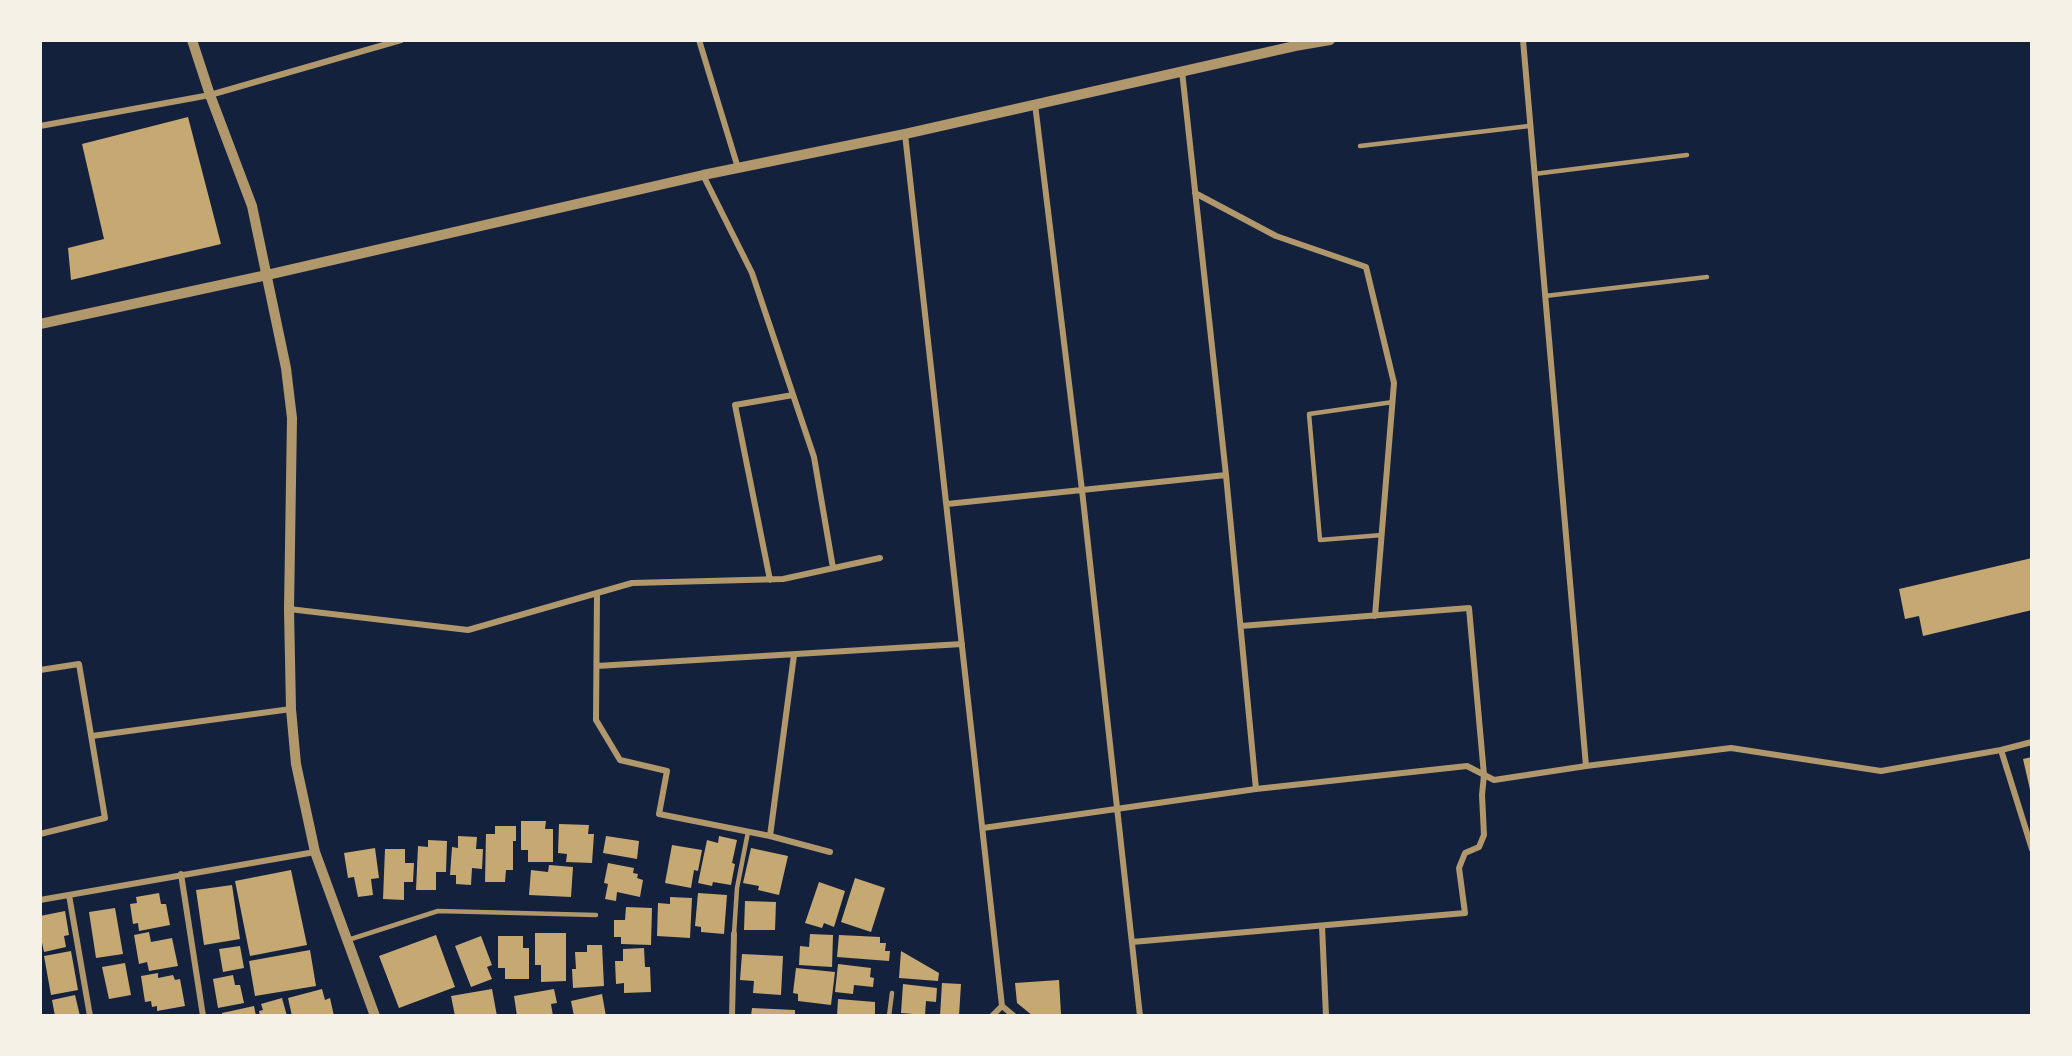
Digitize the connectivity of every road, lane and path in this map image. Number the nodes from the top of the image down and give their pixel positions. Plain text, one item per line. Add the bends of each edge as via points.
1 (192, 40) edge
2 (401, 40) edge
3 (699, 40) edge
4 (1330, 40) edge
5 (1523, 40) edge
6 (1182, 70) junction
7 (210, 95) junction
8 (1035, 104) junction
9 (40, 126) edge
10 (1529, 126) junction
11 (905, 134) junction
12 (1360, 146) dead end
13 (1687, 155) dead end
14 (738, 168) junction
15 (1534, 174) junction
16 (703, 175) junction
17 (1195, 193) junction
18 (267, 275) junction
19 (1707, 277) dead end
20 (1545, 296) junction
21 (40, 324) edge
22 (794, 395) junction
23 (1393, 402) junction
24 (1226, 475) junction
25 (1082, 490) junction
26 (947, 504) junction
27 (1382, 535) junction
28 (880, 558) dead end
29 (833, 568) junction
30 (770, 580) junction
31 (597, 593) junction
32 (289, 609) junction
33 (1375, 615) junction
34 (1240, 626) junction
35 (962, 644) junction
36 (794, 655) junction
37 (597, 666) junction
38 (40, 670) edge
39 (291, 709) junction
40 (92, 736) junction
41 (2031, 742) edge
42 (2001, 750) junction
43 (1586, 766) junction
44 (1484, 775) junction
45 (1256, 789) junction
46 (1118, 809) junction
47 (983, 828) junction
48 (748, 832) junction
49 (40, 834) edge
50 (770, 836) junction
51 (2031, 849) edge
52 (315, 852) junction
53 (830, 852) dead end
54 (181, 874) junction
55 (69, 895) junction
56 (40, 900) edge
57 (596, 915) dead end
58 (1322, 926) junction
59 (734, 933) joint
60 (348, 940) junction
61 (1132, 942) junction
62 (892, 993) dead end
63 (1002, 1006) junction
64 (90, 1016) edge
65 (203, 1016) edge
66 (375, 1016) edge
67 (732, 1016) edge
68 (889, 1016) edge
69 (992, 1016) edge
70 (1014, 1016) edge
71 (1140, 1016) edge
72 (1326, 1016) edge

1 - 7 street
2 - 7 street
3 - 14 street
4 - 6 street
5 - 10 street
6 - 8 street
6 - 17 street
7 - 9 street
7 - 18 street via 252,206
8 - 11 street
8 - 25 street
10 - 12 lane
10 - 15 street
11 - 14 street
11 - 26 street
13 - 15 lane
14 - 16 street
15 - 20 street
16 - 18 street
16 - 22 street via 752,273
17 - 23 street via 1276,236 1366,267 1394,383
17 - 24 street
18 - 21 street
18 - 32 street via 292,418
19 - 20 lane
20 - 43 street
22 - 29 street via 814,457
22 - 30 street via 735,405
23 - 27 street
23 - 27 lane via 1309,414 1320,540
24 - 25 street
24 - 34 street
25 - 26 street
25 - 46 street
26 - 35 street
27 - 33 street
28 - 29 street
29 - 30 street
30 - 31 street via 632,584
31 - 32 street via 468,630
31 - 37 street
32 - 39 street
33 - 34 street
33 - 44 street via 1469,608
34 - 45 street
35 - 36 street
35 - 47 street
36 - 37 street
36 - 50 street
37 - 48 street via 597,720 620,760 667,771 659,814
38 - 40 street via 79,664
39 - 40 street
39 - 52 street via 296,764
40 - 49 street via 105,818
41 - 42 street
42 - 43 street via 1881,771 1731,748
42 - 51 street
43 - 44 street via 1494,780
44 - 45 street via 1467,766
44 - 58 street via 1484,835 1479,847 1465,853 1459,868 1465,913
45 - 46 street
46 - 47 street
46 - 61 street
47 - 63 street
48 - 50 street
48 - 59 lane via 737,888
50 - 53 street
52 - 54 street
52 - 60 street
54 - 55 street
54 - 65 street
55 - 56 street
55 - 64 street
57 - 60 lane via 438,911
58 - 61 street
58 - 72 street
59 - 67 street
60 - 66 street
61 - 71 street
62 - 68 lane
63 - 69 street
63 - 70 street

